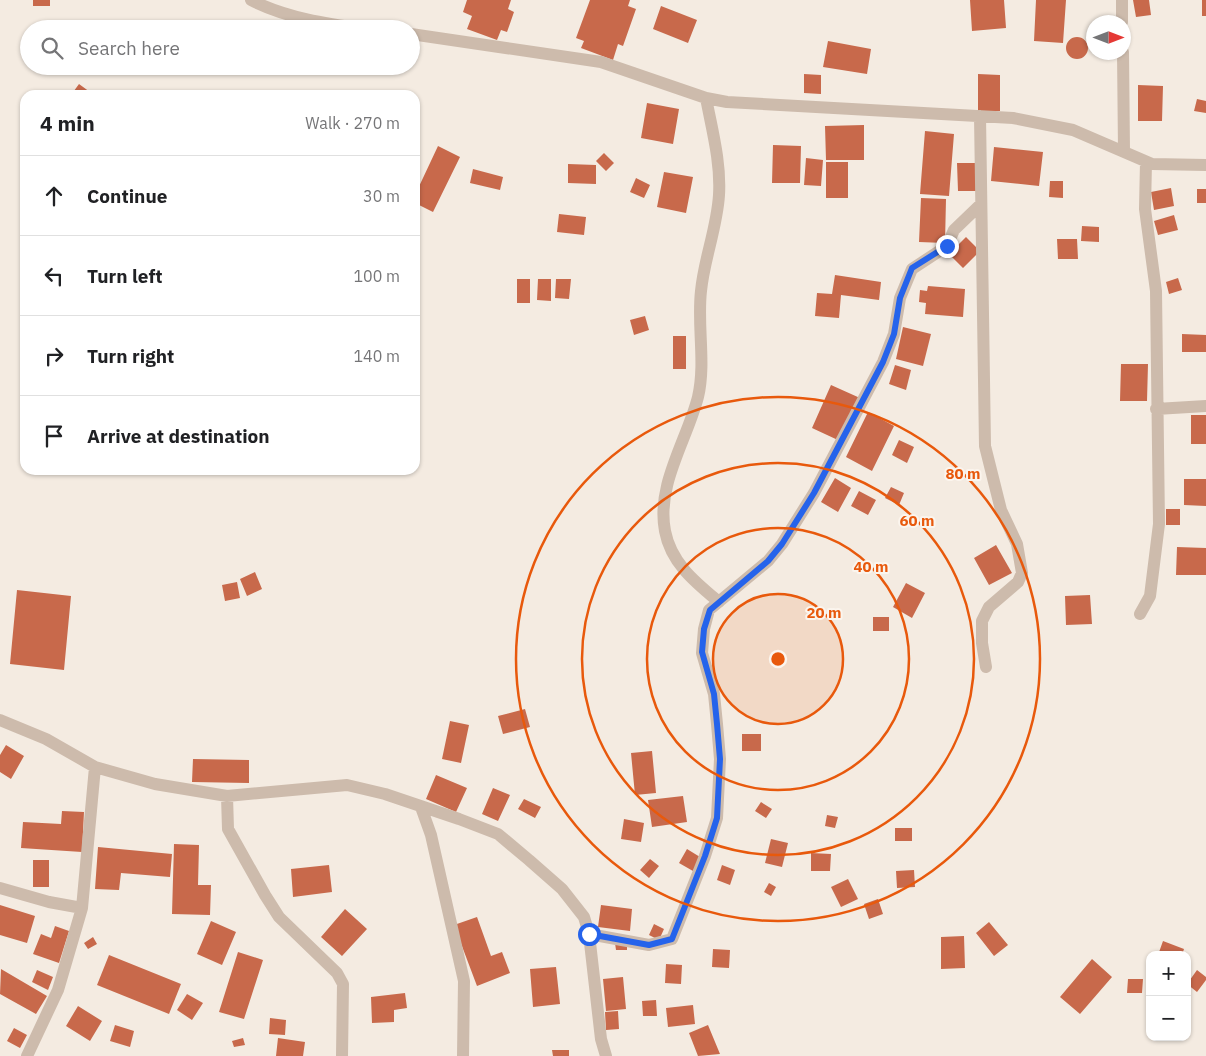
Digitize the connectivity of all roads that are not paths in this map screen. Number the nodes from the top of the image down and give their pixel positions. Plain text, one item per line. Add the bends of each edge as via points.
1 (251, 0) edge
2 (1122, 0) edge
3 (1122, 15) edge
4 (308, 20) edge
5 (420, 35) edge
6 (1123, 60) edge
7 (706, 98) junction
8 (980, 116) junction
9 (1124, 151) junction
10 (1146, 162) junction
11 (1206, 165) edge
12 (980, 205) junction
13 (1206, 406) edge
14 (1156, 409) junction
15 (718, 602) junction
16 (1140, 614) dead end
17 (986, 668) dead end
18 (0, 720) edge
19 (94, 767) junction
20 (227, 796) junction
21 (421, 807) junction
22 (0, 888) edge
23 (82, 908) junction
24 (589, 934) junction
25 (27, 1056) edge
26 (342, 1056) edge
27 (463, 1056) edge
28 (606, 1056) edge

1 - 4 street
2 - 3 street
5 - 7 street via 601,62
6 - 9 street
7 - 8 street via 745,105
7 - 15 street via 718,157 719,197 701,291 700,385 690,425 664,497 663,510 665,532 674,557
8 - 9 street via 1058,126
8 - 12 street
9 - 10 street
10 - 11 street
10 - 14 street via 1145,209 1156,291
12 - 15 street via 954,230 947,246 912,268 900,298 894,334 883,362 814,493 768,561
12 - 17 street via 985,446 1001,510 1017,544 1022,573 1018,582 989,607 982,621
13 - 14 street
14 - 16 street via 1159,524 1150,596
15 - 24 street via 710,610 702,652 714,694 717,724 720,759 717,818 690,896 672,939 649,945
18 - 19 street via 46,739
19 - 20 street via 155,784
19 - 23 street
20 - 21 street via 347,785
20 - 26 street via 228,830 264,894 279,917 337,973 343,984
21 - 24 street via 498,834 562,889 584,917
21 - 27 street via 431,835 464,981
22 - 23 street
23 - 25 street via 58,990
24 - 28 street via 601,1040

